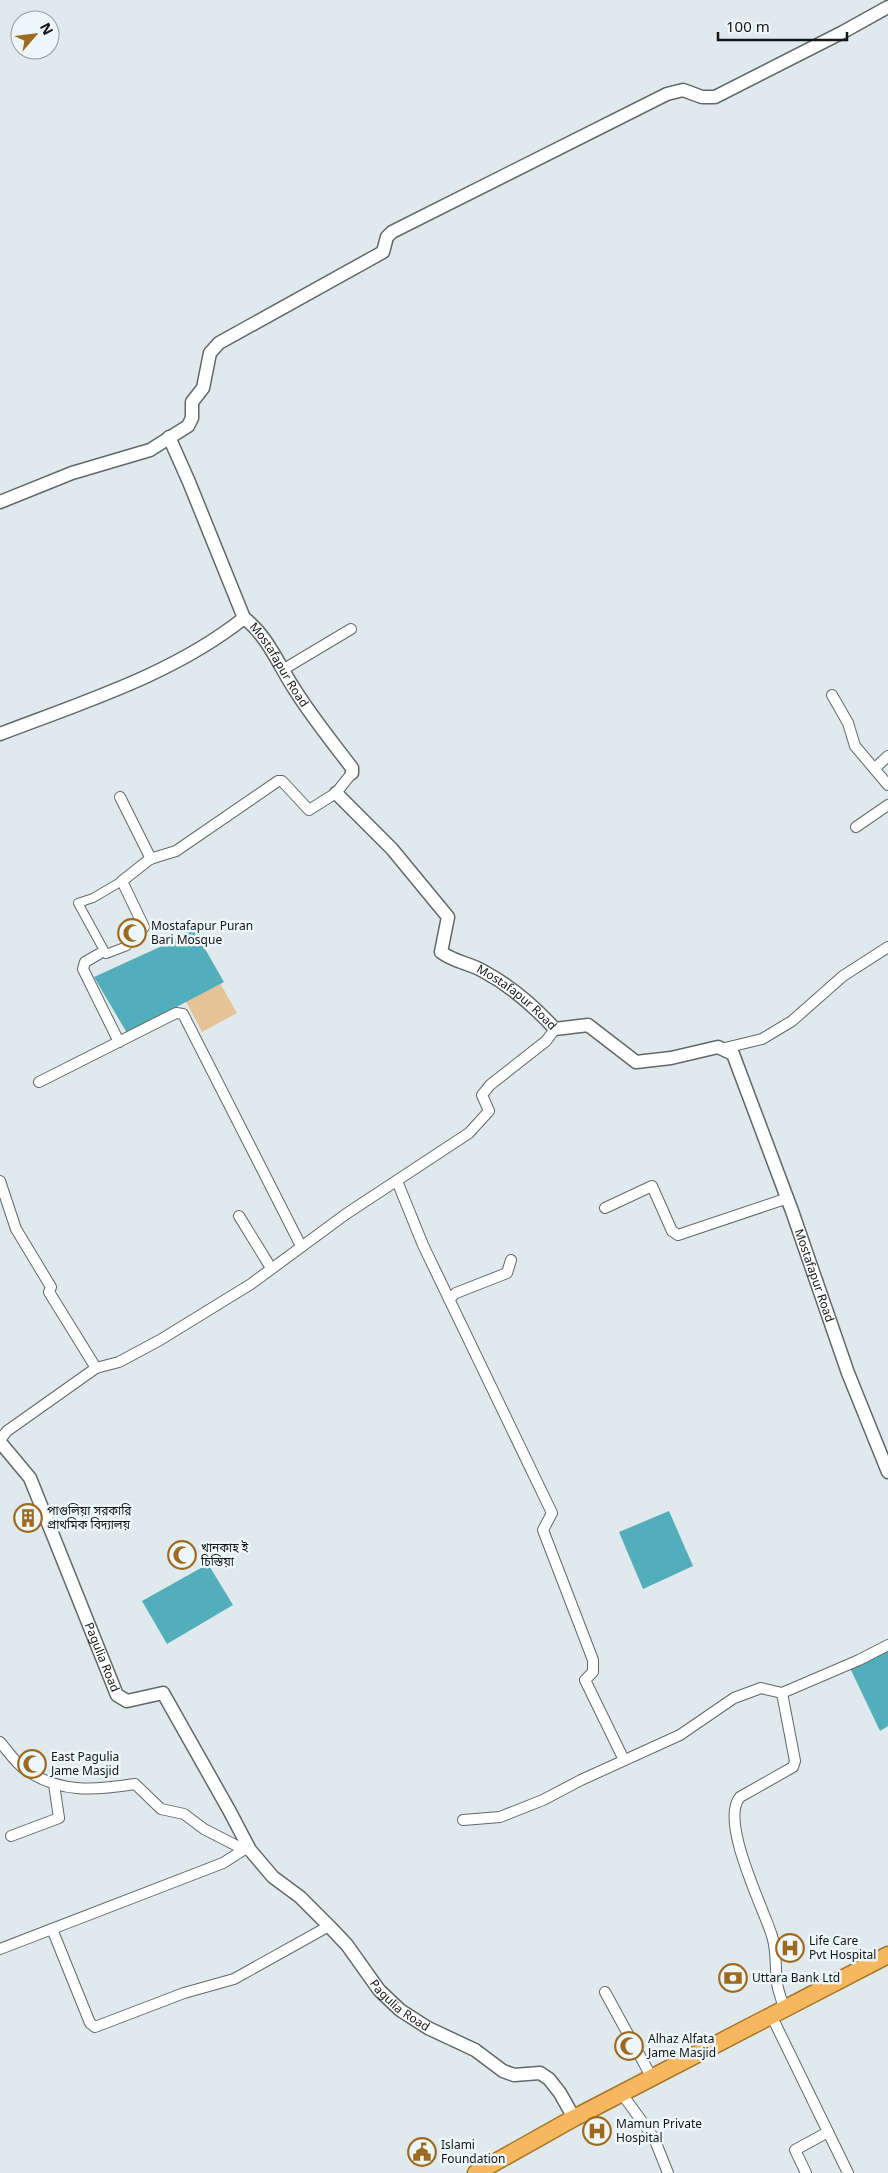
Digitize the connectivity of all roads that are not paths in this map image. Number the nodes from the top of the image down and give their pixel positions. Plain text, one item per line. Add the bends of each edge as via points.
1 (888, 7) edge
2 (168, 437) junction
3 (0, 502) edge
4 (244, 618) junction
5 (351, 629) dead end
6 (284, 669) junction
7 (832, 695) dead end
8 (0, 734) edge
9 (888, 756) edge
10 (875, 768) junction
11 (352, 773) joint
12 (888, 785) edge
13 (336, 793) junction
14 (120, 797) dead end
15 (888, 805) edge
16 (856, 827) dead end
17 (152, 859) junction
18 (122, 880) junction
19 (133, 932) dead end
20 (127, 946) dead end
21 (888, 946) edge
22 (99, 954) dead end
23 (556, 1029) junction
24 (119, 1042) junction
25 (725, 1048) junction
26 (38, 1082) dead end
27 (0, 1181) edge
28 (397, 1181) junction
29 (788, 1198) junction
30 (606, 1208) dead end
31 (239, 1216) dead end
32 (301, 1246) junction
33 (511, 1260) dead end
34 (271, 1268) junction
35 (449, 1299) junction
36 (96, 1368) junction
37 (0, 1441) edge
38 (888, 1472) edge
39 (888, 1645) edge
40 (782, 1693) junction
41 (0, 1742) edge
42 (624, 1760) junction
43 (54, 1784) junction
44 (463, 1820) dead end
45 (11, 1836) dead end
46 (247, 1850) junction
47 (329, 1926) junction
48 (52, 1929) junction
49 (0, 1949) edge
50 (888, 1955) edge
51 (605, 1992) dead end
52 (778, 2012) junction
53 (652, 2078) junction
54 (622, 2094) junction
55 (574, 2118) junction
56 (828, 2132) junction
57 (476, 2173) edge
58 (668, 2173) edge
59 (806, 2173) edge
60 (848, 2173) edge

1 - 2 street via 715,96 702,97 683,90 667,94 392,232 387,237 383,252 219,343 210,353 203,388 192,402 192,418 188,426
2 - 3 street via 150,450 72,473
2 - 4 street
4 - 6 street, Mostafapur Road via 254,625
4 - 8 street via 218,639 152,673
5 - 6 street
6 - 11 street, Mostafapur Road via 294,690 352,768
7 - 10 street via 848,724 855,746
9 - 10 street
10 - 12 street
11 - 13 street, Mostafapur Road
13 - 17 street via 309,810 282,781 278,781 176,851
13 - 23 street, Mostafapur Road via 392,850 448,916 441,952 452,960 502,981
14 - 17 street
15 - 16 street
17 - 18 street
18 - 19 street via 144,927
18 - 20 street via 93,898 78,903 106,954
21 - 25 street via 843,976 792,1022 762,1038
22 - 24 street via 85,962 82,969
23 - 25 street, Mostafapur Road via 588,1026 636,1062
23 - 28 street via 546,1041 490,1084 482,1095 489,1111 468,1133
24 - 26 street
24 - 32 street via 176,1013 183,1014
25 - 29 street, Mostafapur Road via 732,1054
27 - 36 street via 16,1228 51,1286 49,1292 55,1304
28 - 32 street
28 - 35 street
29 - 30 street via 678,1235 672,1231 652,1186
29 - 38 street, Mostafapur Road via 848,1373
31 - 34 street
32 - 34 street
33 - 35 street via 506,1273 456,1293
34 - 36 street via 177,1331 119,1362
35 - 42 street via 552,1513 543,1530 593,1660 593,1672 585,1680
36 - 37 street via 7,1432
37 - 46 street, Pagulia Road via 30,1478 117,1696 127,1701 163,1693 229,1810
39 - 40 street
40 - 42 street via 761,1688 734,1698 680,1735
40 - 52 street via 795,1761 793,1767 740,1797 735,1810 740,1854 773,1937
41 - 43 street, Pagulia Road via 25,1770
42 - 44 street via 535,1804 500,1816
43 - 45 street via 59,1818
43 - 46 street, Pagulia Road via 84,1789 135,1784 161,1809 184,1814 204,1829
46 - 47 street, Pagulia Road
46 - 48 street via 223,1863
47 - 48 street via 234,1980 184,1993 95,2027 90,2023
47 - 55 street, Pagulia Road via 379,1990 400,2010 514,2075 540,2073 560,2093
48 - 49 street
50 - 52 highway
51 - 53 street
52 - 53 highway
52 - 56 street
53 - 54 highway
54 - 55 highway
54 - 58 street via 654,2138
55 - 57 highway
56 - 59 street via 795,2150
56 - 60 street

